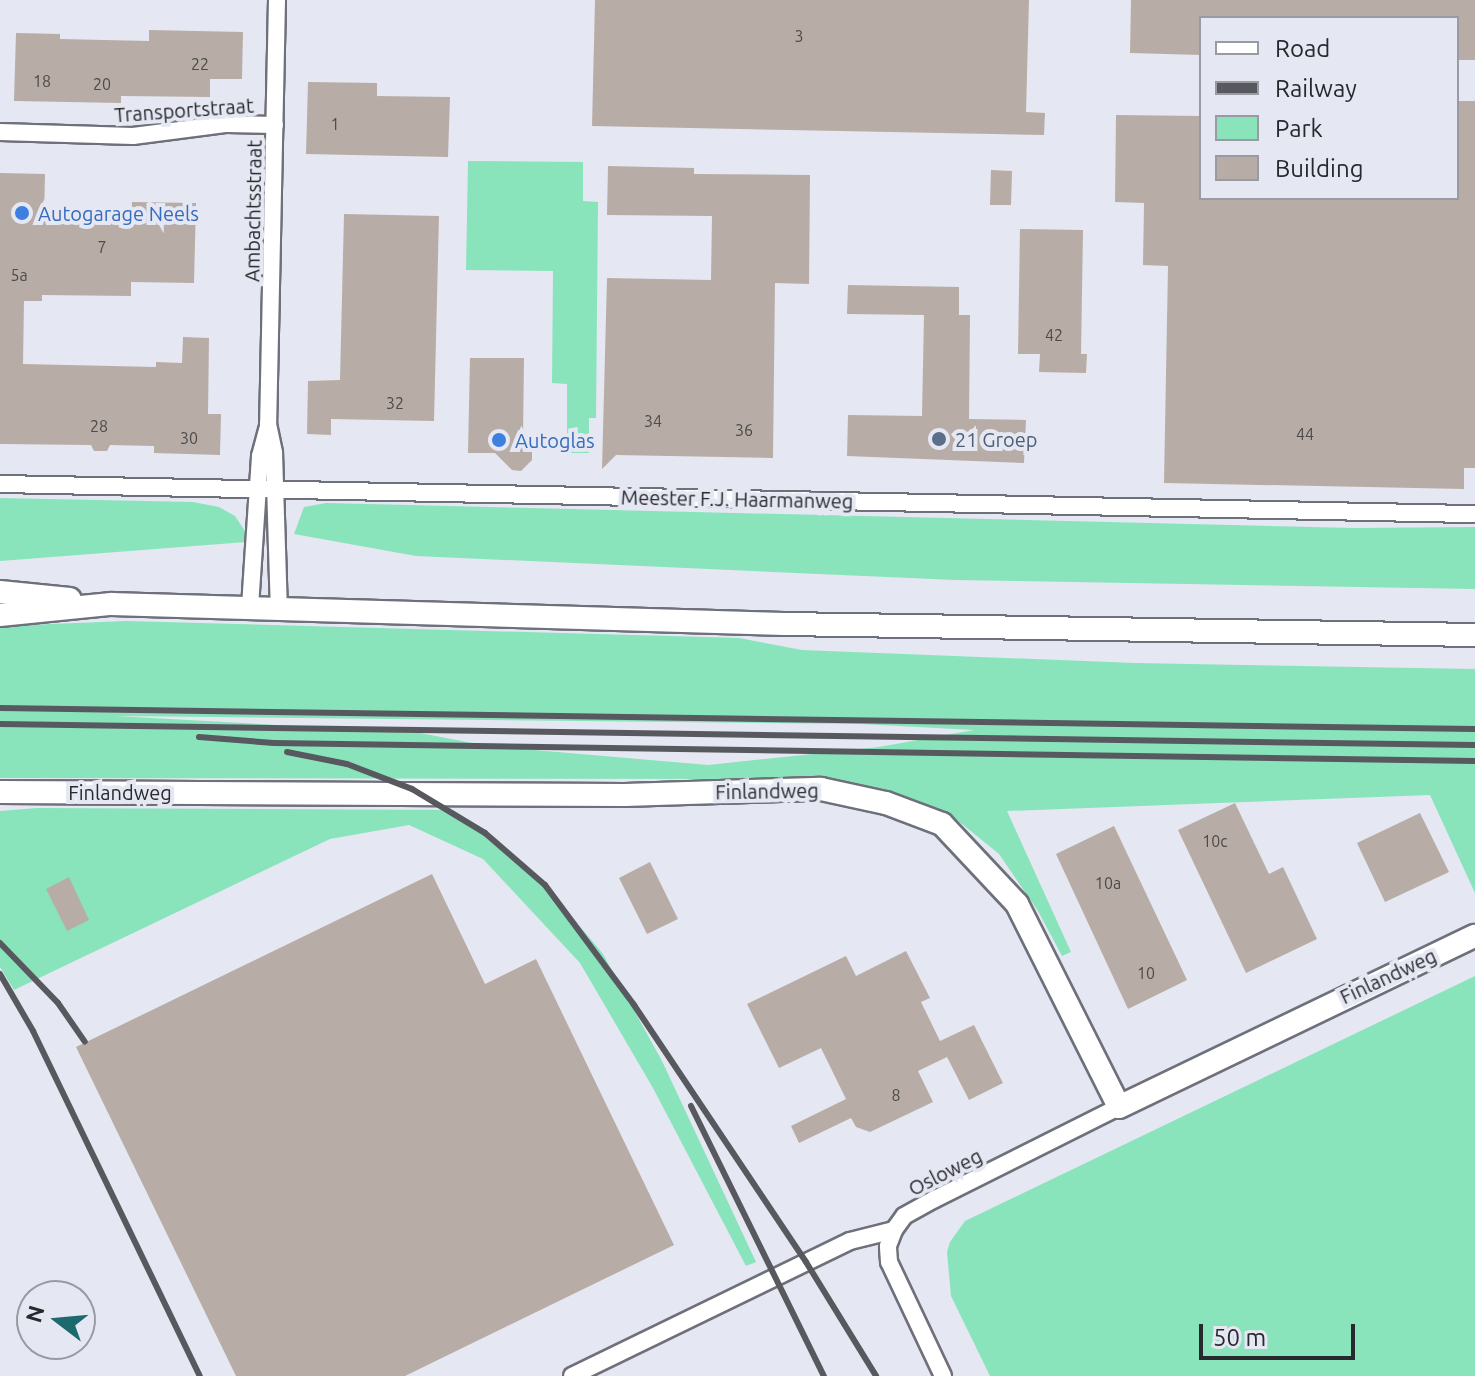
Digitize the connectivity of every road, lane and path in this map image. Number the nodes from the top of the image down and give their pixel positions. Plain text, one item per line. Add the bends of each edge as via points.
1 (277, 0) edge
2 (275, 125) junction
3 (0, 132) edge
4 (268, 424) junction
5 (0, 484) edge
6 (258, 489) junction
7 (276, 490) junction
8 (1475, 514) edge
9 (0, 592) edge
10 (111, 604) junction
11 (250, 607) junction
12 (279, 608) junction
13 (0, 615) edge
14 (1475, 635) edge
15 (0, 792) edge
16 (1475, 936) edge
17 (1119, 1107) junction
18 (894, 1230) junction
19 (572, 1376) edge
20 (943, 1376) edge

1 - 2 street, Ambachtsstraat
2 - 3 street, Transportstraat via 227,124 133,136
2 - 4 street, Ambachtsstraat
4 - 6 street, Ambachtsstraat
4 - 7 street, Ambachtsstraat
5 - 6 street, Meester F.J. Haarmanweg
6 - 7 street, Meester F.J. Haarmanweg
6 - 11 street, Ambachtsstraat
7 - 8 street, Meester F.J. Haarmanweg
7 - 12 street, Ambachtsstraat
9 - 10 street
10 - 11 street
10 - 13 street
11 - 12 street
12 - 14 street via 784,624
15 - 17 street, Finlandweg via 625,795 821,789 886,803 942,824 1017,904
16 - 17 street, Finlandweg
17 - 18 street, Osloweg via 935,1199 904,1216
18 - 19 street via 850,1241
18 - 20 street via 889,1262

